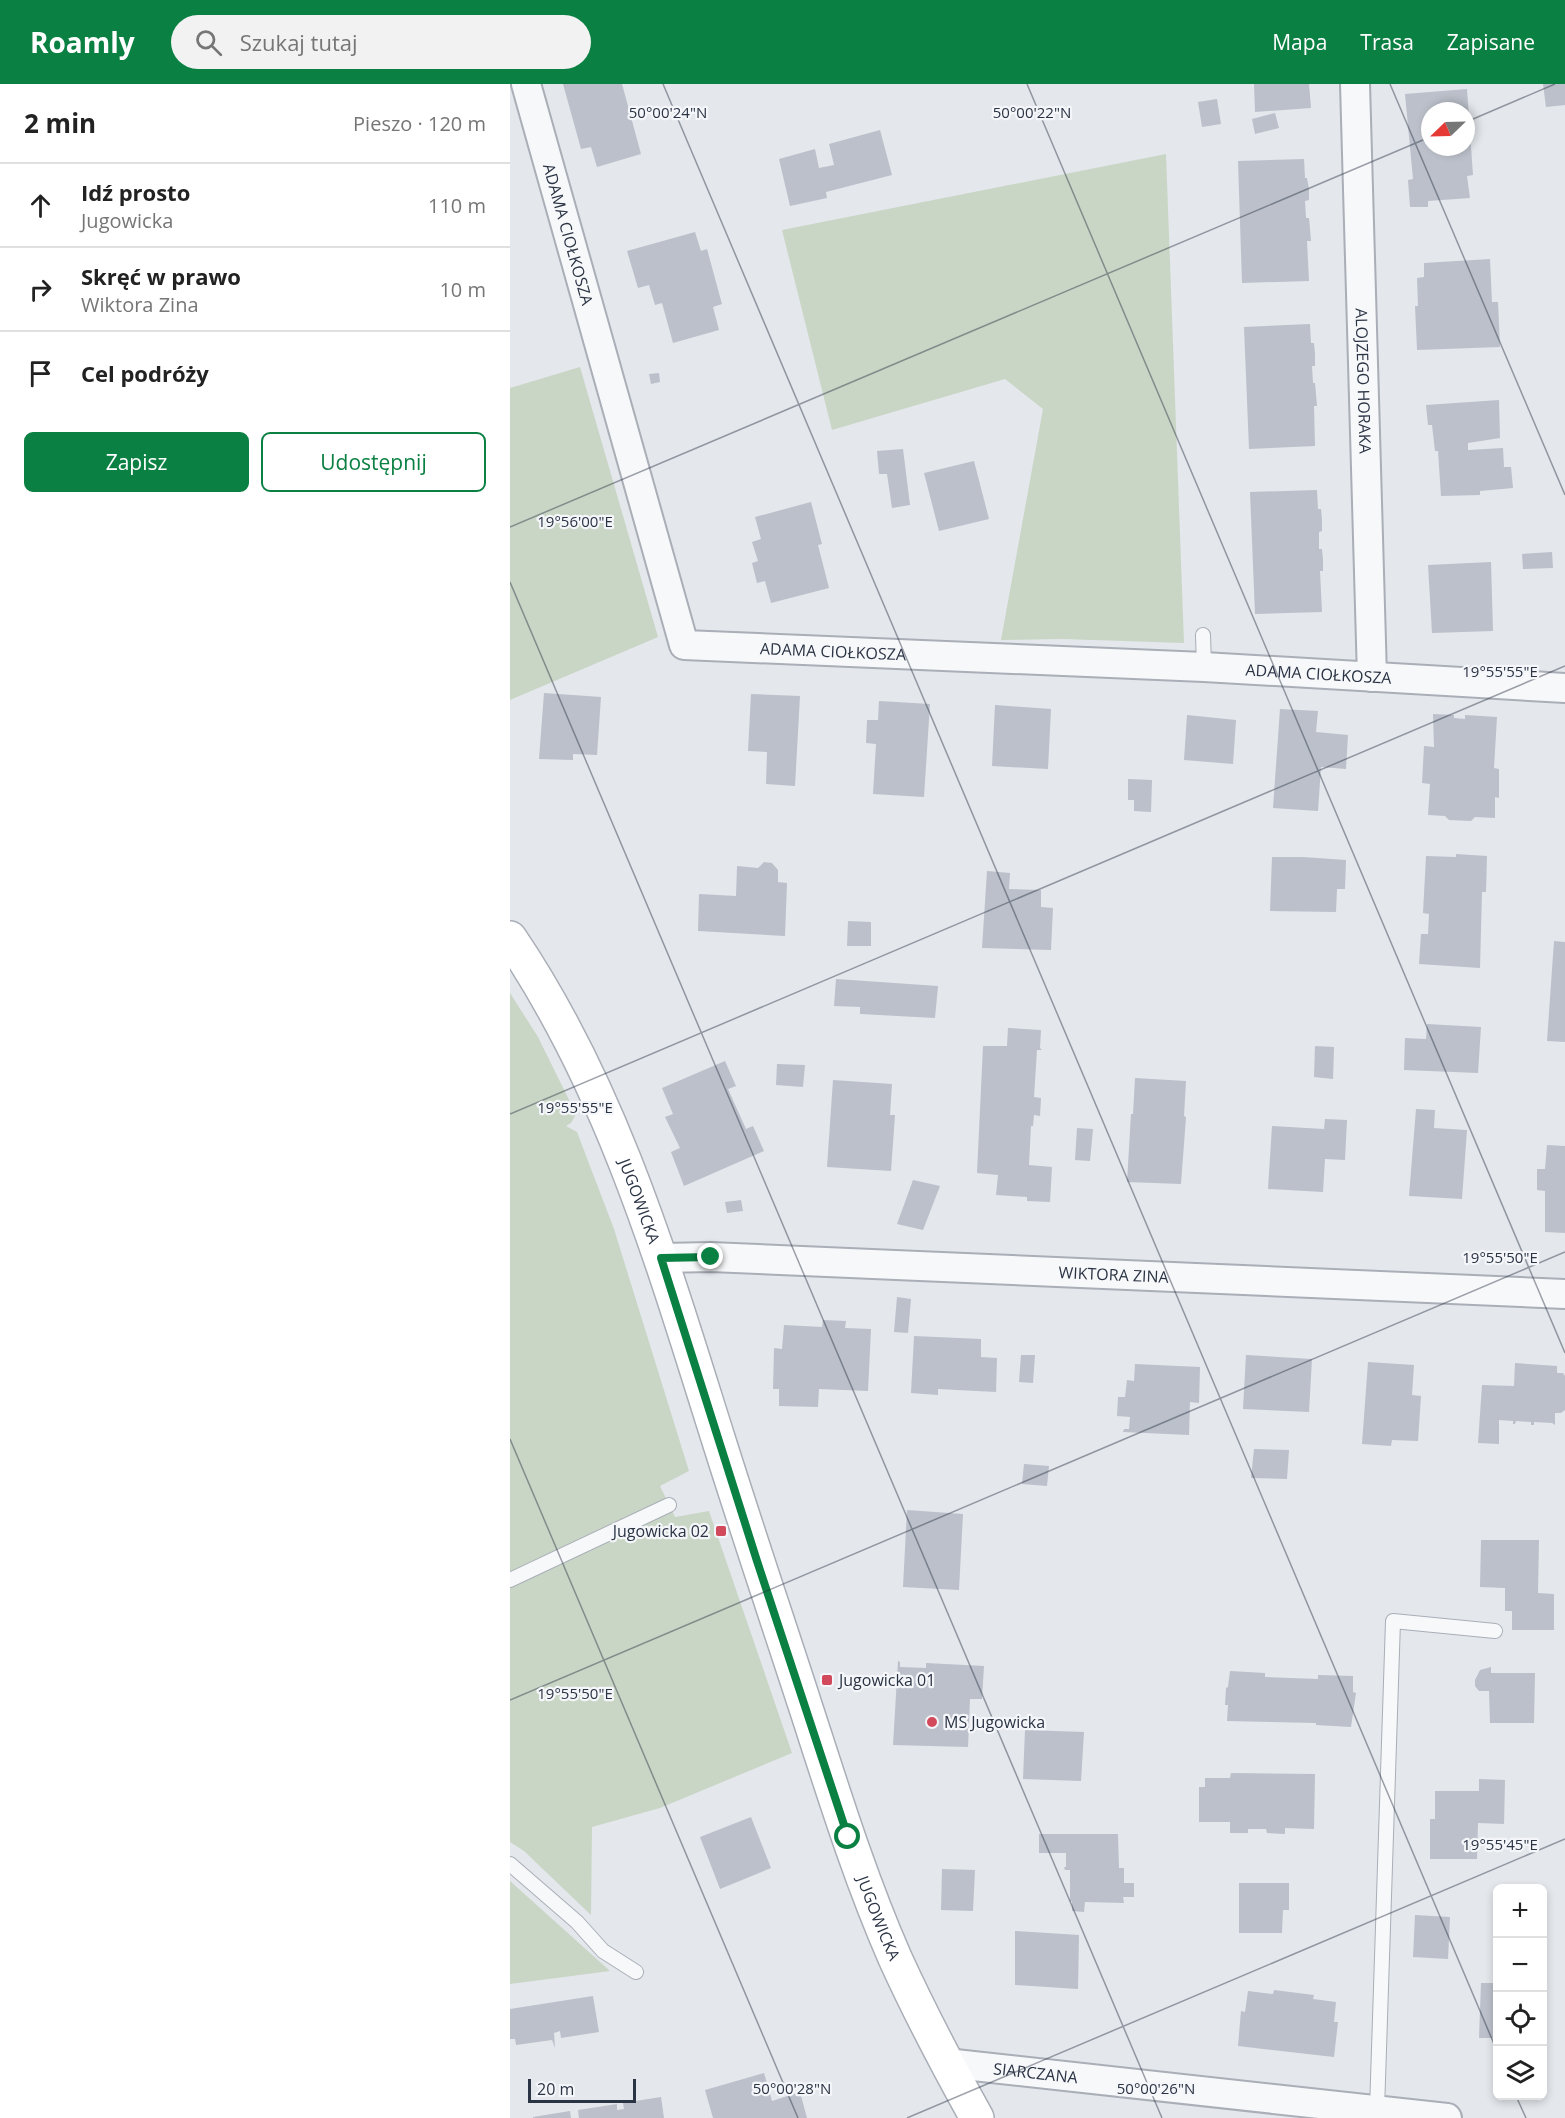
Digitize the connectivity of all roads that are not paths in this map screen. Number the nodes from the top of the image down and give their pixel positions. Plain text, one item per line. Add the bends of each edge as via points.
1 (525, 84) edge
2 (1355, 84) edge
3 (1203, 635) dead end
4 (1204, 667) junction
5 (1372, 678) junction
6 (1565, 688) edge
7 (510, 938) edge
8 (661, 1258) junction
9 (1565, 1294) edge
10 (669, 1505) dead end
11 (510, 1581) edge
12 (1495, 1631) dead end
13 (510, 1864) edge
14 (636, 1972) dead end
15 (946, 2063) junction
16 (1377, 2110) junction
17 (976, 2118) edge
18 (1447, 2118) edge

1 - 4 street, ADAMA CIOŁKOSZA via 684,645
2 - 5 street, ALOJZEGO HORAKA
3 - 4 lane
4 - 5 street, ADAMA CIOŁKOSZA
5 - 6 street, ADAMA CIOŁKOSZA
7 - 8 street, JUGOWICKA via 536,976 593,1085 622,1150
8 - 9 street, WIKTORA ZINA via 723,1257
8 - 15 street, JUGOWICKA via 848,1837 894,1956
10 - 11 lane
12 - 16 lane via 1393,1621
13 - 14 lane via 577,1922 603,1951
15 - 16 street, SIARCZANA
15 - 17 street, JUGOWICKA
16 - 18 street, SIARCZANA

